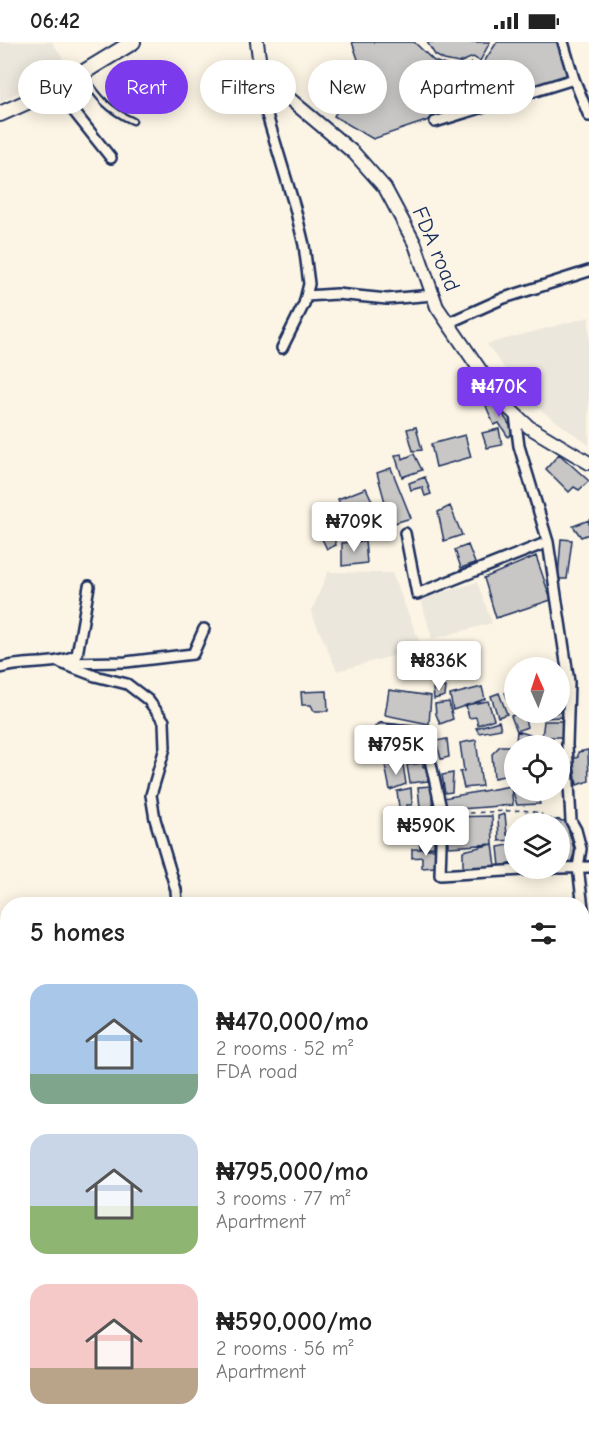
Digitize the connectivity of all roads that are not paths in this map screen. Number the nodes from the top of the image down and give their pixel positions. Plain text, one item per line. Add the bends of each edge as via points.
1 (133, 42) edge
2 (257, 42) edge
3 (563, 42) edge
4 (259, 60) edge
5 (93, 66) edge
6 (574, 79) junction
7 (93, 88) edge
8 (18, 106) edge
9 (296, 106) edge
10 (0, 114) edge
11 (76, 114) edge
12 (267, 114) edge
13 (589, 116) edge
14 (134, 121) dead end
15 (435, 122) dead end
16 (111, 158) dead end
17 (589, 271) edge
18 (433, 295) junction
19 (306, 296) junction
20 (448, 323) junction
21 (282, 348) dead end
22 (515, 415) junction
23 (589, 463) edge
24 (405, 533) dead end
25 (548, 542) junction
26 (89, 586) dead end
27 (204, 629) dead end
28 (61, 663) junction
29 (0, 668) edge
30 (381, 729) dead end
31 (570, 867) edge
32 (579, 867) junction
33 (589, 867) edge
34 (504, 871) edge
35 (176, 897) edge
36 (582, 897) edge

1 - 5 main road
2 - 4 street, FDA road
3 - 6 street
6 - 13 street
6 - 15 street
7 - 14 lane via 104,104
8 - 10 main road
9 - 18 street, FDA road via 354,153 385,188 415,244
11 - 16 street
12 - 19 street via 304,245 309,284
17 - 20 street via 504,298
18 - 19 street via 387,299 337,294
18 - 20 street, FDA road
19 - 21 street
20 - 22 street, FDA road
22 - 23 street, FDA road
22 - 25 street via 519,446
24 - 25 street via 417,594
25 - 32 street via 569,682 571,821 581,849
26 - 28 street via 77,655
27 - 28 street via 193,654 126,662
28 - 29 street via 16,663
28 - 35 street via 128,684 148,700 164,721 165,748 151,795
30 - 34 street via 424,733 442,813 440,875
31 - 32 street
32 - 33 street
32 - 36 street

